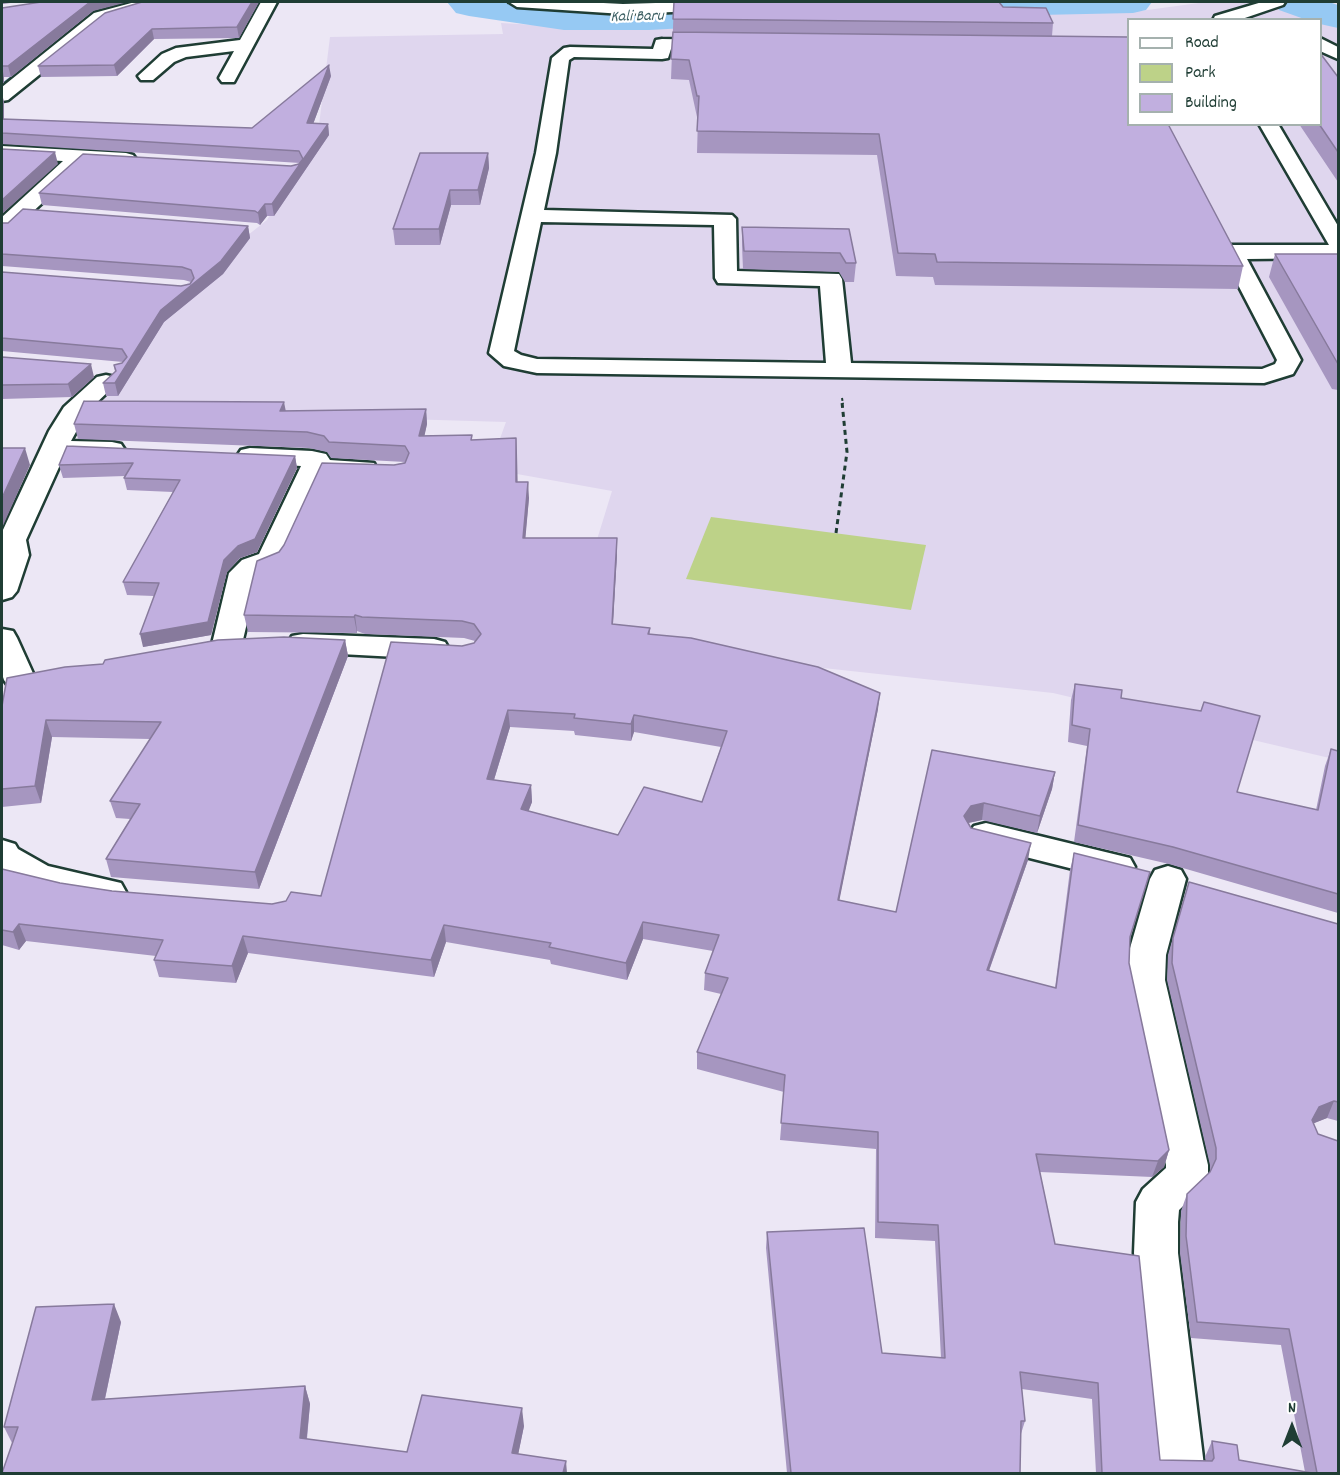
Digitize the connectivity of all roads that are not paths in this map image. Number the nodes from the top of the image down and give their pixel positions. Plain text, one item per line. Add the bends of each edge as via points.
1 (151, 2) edge
2 (269, 2) edge
3 (517, 2) edge
4 (798, 2) edge
5 (1277, 2) edge
6 (563, 3) edge
7 (1258, 6) junction
8 (1226, 18) edge
9 (1278, 18) edge
10 (246, 44) junction
11 (1322, 44) edge
12 (733, 45) edge
13 (1338, 54) edge
14 (147, 76) dead end
15 (228, 78) dead end
16 (2, 96) edge
17 (1270, 126) edge
18 (2, 152) edge
19 (80, 157) junction
20 (151, 161) edge
21 (19, 212) junction
22 (42, 214) edge
23 (533, 216) junction
24 (2, 228) edge
25 (1338, 243) edge
26 (1338, 252) edge
27 (839, 371) junction
28 (105, 373) dead end
29 (54, 448) junction
30 (134, 451) edge
31 (226, 455) edge
32 (317, 460) junction
33 (386, 470) edge
34 (2, 591) edge
35 (2, 638) edge
36 (464, 650) edge
37 (53, 674) edge
38 (11, 682) edge
39 (981, 834) edge
40 (2, 853) edge
41 (140, 895) edge
42 (1180, 1473) edge

1 - 16 street via 100,17
2 - 10 street
3 - 6 street
4 - 6 street via 650,9
5 - 7 street
7 - 8 street
7 - 9 street
10 - 14 street via 182,52
10 - 15 street
11 - 13 street
12 - 23 street via 662,44 662,54 564,55
17 - 25 street
18 - 19 street
19 - 20 street
19 - 21 street
21 - 22 street
21 - 24 street
23 - 27 street via 725,219 726,278 831,279
23 - 27 street via 501,353 513,361 537,366
26 - 27 street via 1232,252 1289,360 1284,369 1264,376
28 - 29 street via 77,407
29 - 30 street
29 - 34 street via 12,540 15,555
31 - 32 street
32 - 33 street via 324,468
32 - 36 street via 272,560 244,573 240,644
35 - 38 street
37 - 38 street
39 - 42 street via 1186,884 1147,955 1146,980 1187,1165 1187,1175 1158,1202 1156,1222
40 - 41 street via 35,875 66,885

